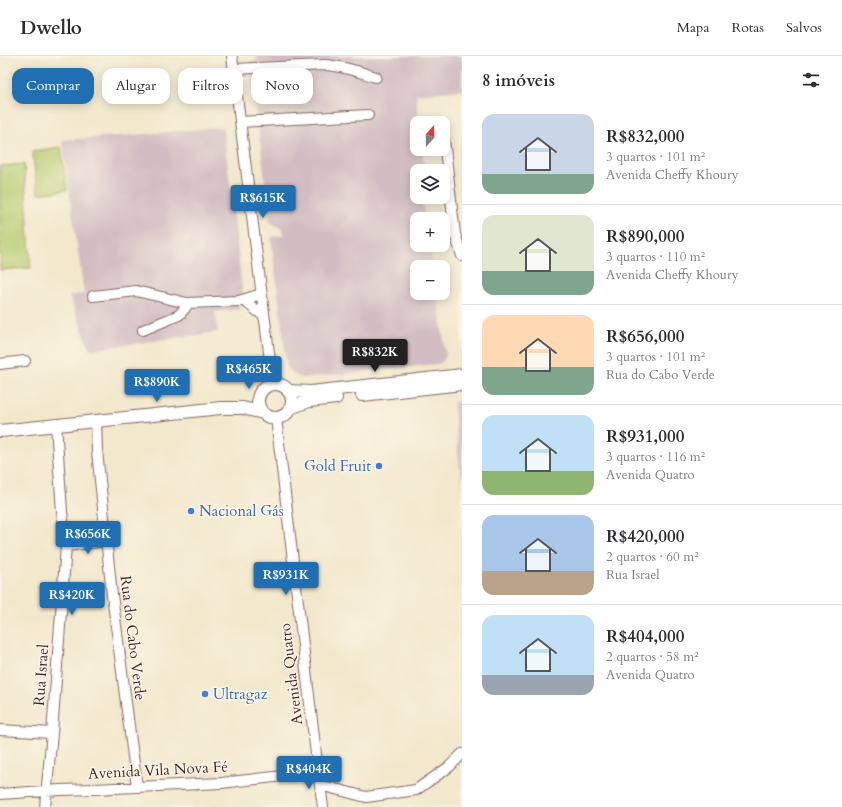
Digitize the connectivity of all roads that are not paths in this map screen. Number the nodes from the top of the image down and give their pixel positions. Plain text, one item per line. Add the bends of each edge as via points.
1 (232, 56) edge
2 (234, 68) edge
3 (243, 69) edge
4 (376, 77) dead end
5 (238, 104) edge
6 (368, 115) dead end
7 (240, 122) junction
8 (446, 156) edge
9 (462, 256) edge
10 (261, 294) junction
11 (93, 296) dead end
12 (243, 300) junction
13 (187, 303) junction
14 (264, 316) junction
15 (143, 330) dead end
16 (25, 361) dead end
17 (0, 364) edge
18 (462, 375) edge
19 (462, 384) edge
20 (272, 385) junction
21 (288, 391) junction
22 (260, 394) junction
23 (221, 408) junction
24 (290, 408) junction
25 (263, 413) junction
26 (276, 418) junction
27 (96, 421) junction
28 (56, 425) junction
29 (0, 430) edge
30 (107, 541) junction
31 (66, 546) junction
32 (0, 730) edge
33 (52, 733) junction
34 (462, 754) edge
35 (318, 771) junction
36 (320, 785) junction
37 (137, 787) junction
38 (47, 791) junction
39 (0, 794) edge
40 (45, 807) edge
41 (323, 807) edge

1 - 2 street
3 - 4 street via 325,65
5 - 7 street
6 - 7 street
7 - 10 street
8 - 9 street via 455,234
10 - 12 street
10 - 14 street
11 - 13 street via 136,291
12 - 13 street
12 - 14 street
13 - 15 street via 179,315
14 - 20 street
16 - 17 street
18 - 21 main road via 311,392
19 - 24 main road via 325,399
20 - 21 main road via 278,385
20 - 22 main road
21 - 24 main road via 292,404
22 - 23 main road
22 - 25 main road via 258,400
23 - 25 main road via 243,408
23 - 27 main road
24 - 26 main road via 287,413
25 - 26 main road
26 - 35 street, Avenida Quatro
27 - 28 main road
27 - 30 street, Rua do Cabo Verde
28 - 29 main road
28 - 31 street, Rua Israel
30 - 31 street
30 - 37 street, Rua do Cabo Verde
31 - 33 street, Rua Israel
32 - 33 street
33 - 38 street, Rua Israel
34 - 36 street via 449,767 416,790 366,797
35 - 36 street, Avenida Quatro
35 - 37 street, Avenida Vila Nova Fé via 221,783
36 - 41 street, Avenida Quatro
37 - 38 street, Avenida Vila Nova Fé
38 - 39 street, Avenida Vila Nova Fé
38 - 40 street, Rua Israel

